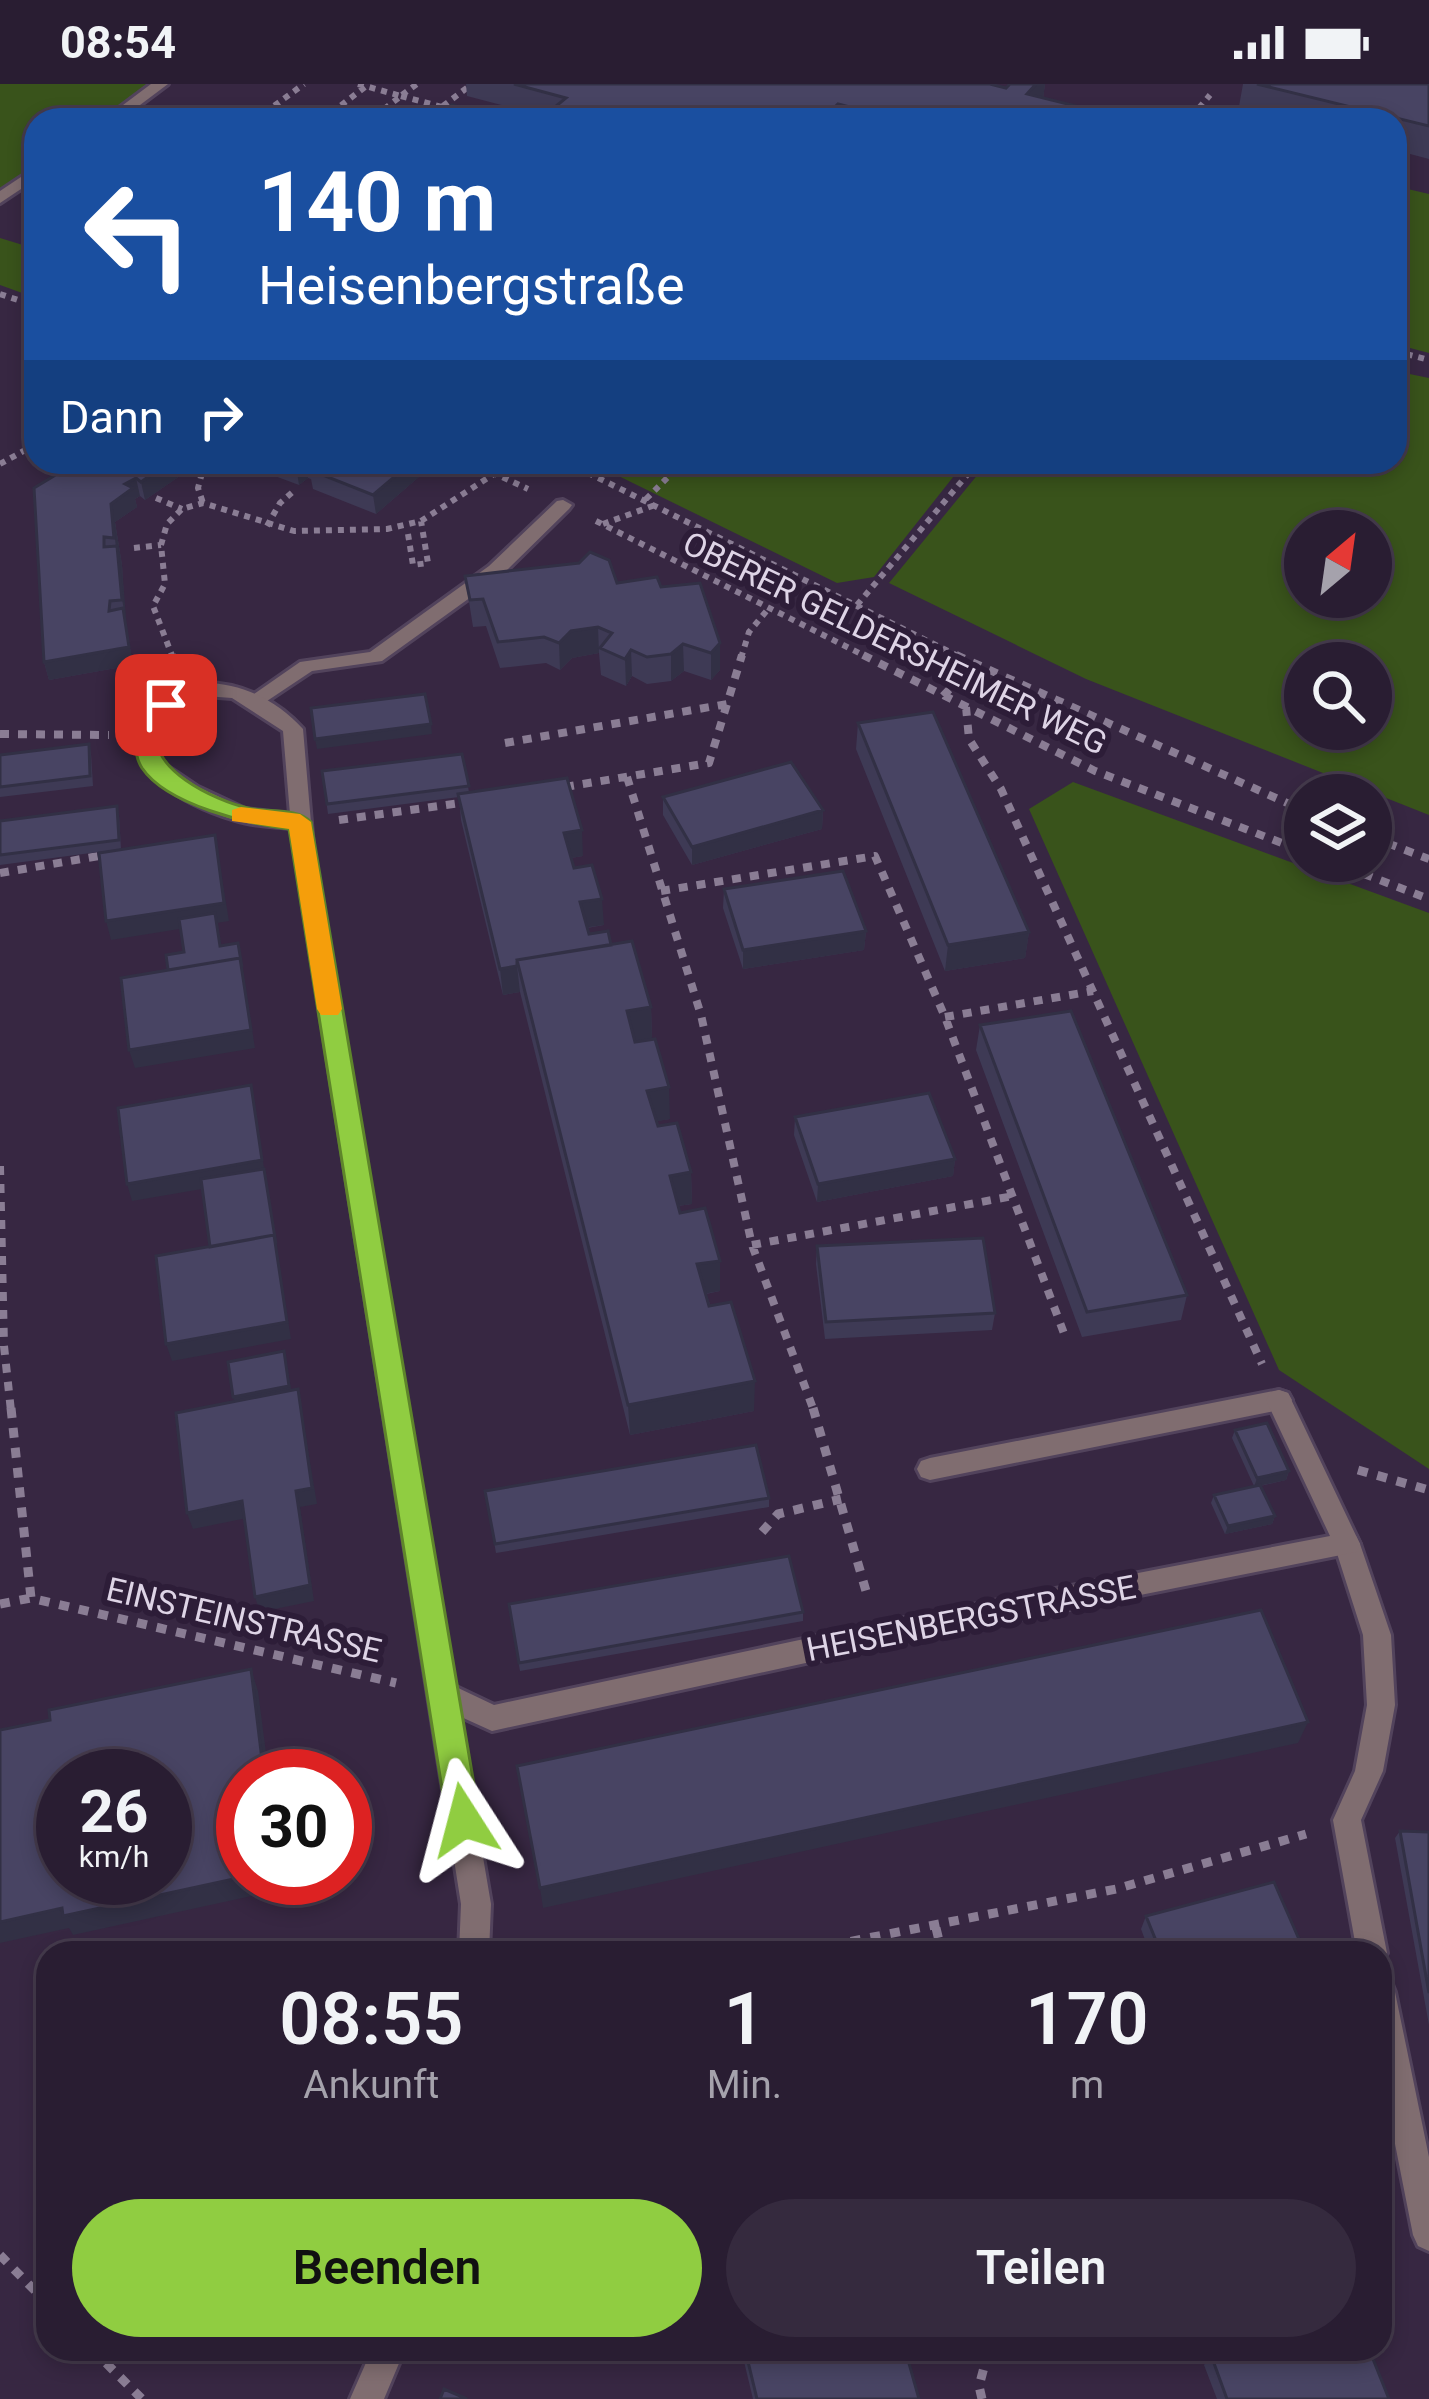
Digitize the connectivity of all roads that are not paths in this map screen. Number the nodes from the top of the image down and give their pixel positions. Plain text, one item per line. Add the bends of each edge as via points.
1 (161, 84) edge
2 (127, 108) edge
3 (563, 505) road end
4 (257, 699) junction
5 (300, 822) junction
6 (930, 1469) dead end
7 (1347, 1544) junction
8 (445, 1695) junction
9 (475, 1941) edge
10 (1370, 1941) edge
11 (1392, 2052) edge
12 (1429, 2235) edge
13 (383, 2361) edge
14 (367, 2399) edge

1 - 2 street
3 - 4 street via 496,570 375,657 307,666
4 - 5 street via 292,729
4 - 5 street via 238,690 190,692 148,721 152,765 241,815
5 - 8 street
6 - 7 street via 1279,1400
7 - 8 street, HEISENBERGSTRASSE via 492,1718
7 - 10 street via 1377,1635 1381,1706 1369,1771 1347,1820
8 - 9 street
11 - 12 street
13 - 14 street

